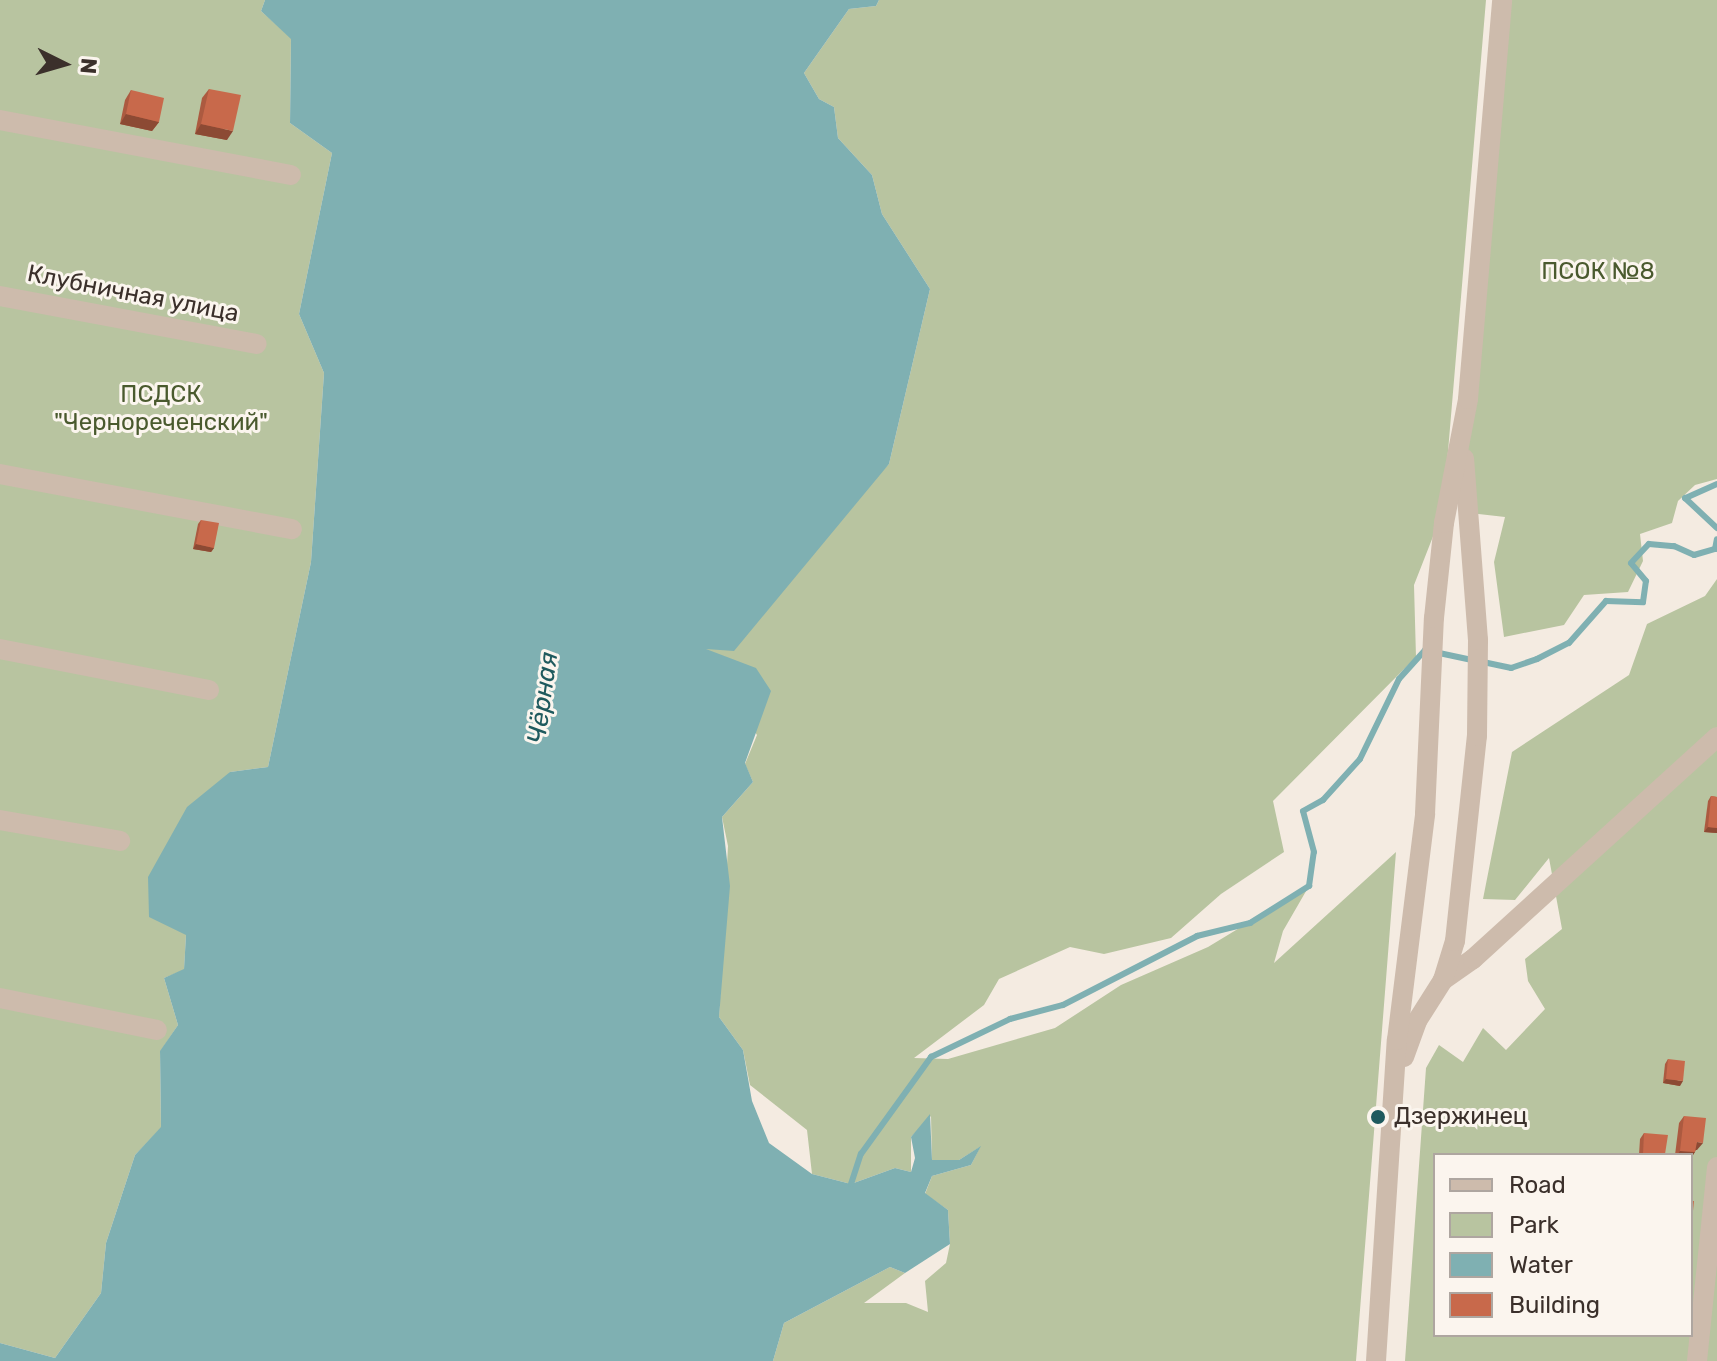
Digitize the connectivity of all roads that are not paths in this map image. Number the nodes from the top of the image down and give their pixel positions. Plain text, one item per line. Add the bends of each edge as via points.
1 (1502, 0) edge
2 (0, 120) edge
3 (291, 175) dead end
4 (0, 296) edge
5 (257, 344) dead end
6 (1463, 439) junction
7 (0, 474) edge
8 (292, 529) dead end
9 (0, 649) edge
10 (209, 690) dead end
11 (1717, 737) edge
12 (0, 820) edge
13 (120, 841) dead end
14 (1443, 980) junction
15 (0, 998) edge
16 (157, 1030) dead end
17 (1396, 1089) junction
18 (1717, 1167) edge
19 (1376, 1361) edge
20 (1697, 1361) edge

1 - 6 street
2 - 3 street
4 - 5 street, Клубничная улица
6 - 14 street via 1479,706 1455,941
6 - 17 street via 1444,523 1434,618 1425,814
7 - 8 street
9 - 10 street
11 - 14 street via 1473,959
12 - 13 street
14 - 17 street via 1417,1021
15 - 16 street
17 - 19 street
18 - 20 street

